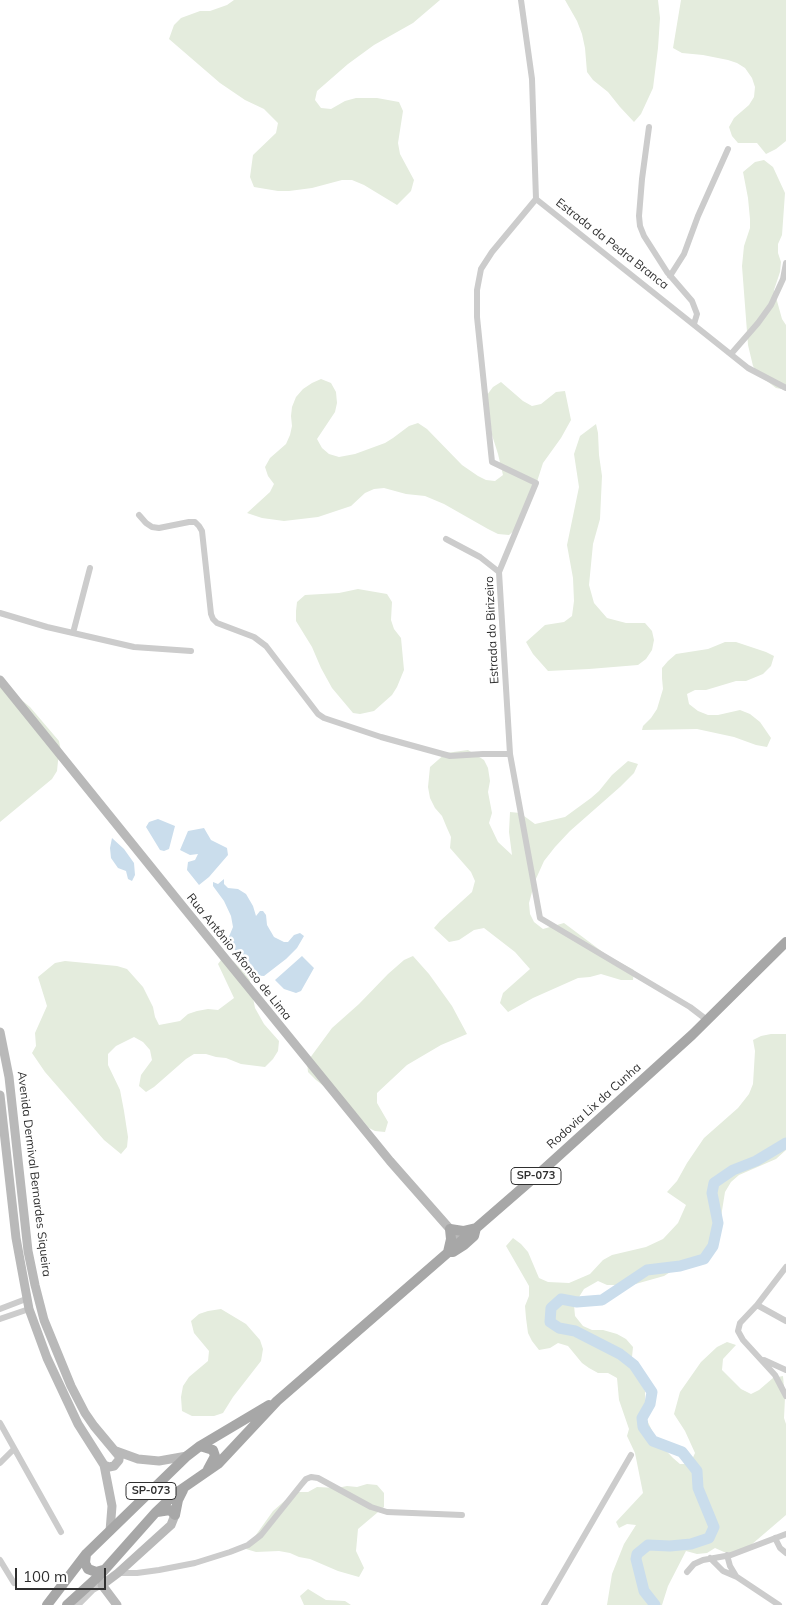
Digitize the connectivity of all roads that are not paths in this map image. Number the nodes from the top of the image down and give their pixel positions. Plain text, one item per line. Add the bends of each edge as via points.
1 (521, 0) edge
2 (649, 127) dead end
3 (728, 149) dead end
4 (536, 199) junction
5 (786, 263) edge
6 (670, 276) junction
7 (694, 324) junction
8 (731, 354) junction
9 (786, 388) edge
10 (139, 515) dead end
11 (446, 539) dead end
12 (90, 568) dead end
13 (499, 572) junction
14 (0, 613) edge
15 (73, 633) junction
16 (191, 651) dead end
17 (0, 680) edge
18 (510, 754) junction
19 (786, 942) edge
20 (707, 1020) junction
21 (0, 1032) edge
22 (0, 1095) edge
23 (3, 1153) edge
24 (4, 1166) edge
25 (476, 1228) junction
26 (450, 1229) junction
27 (463, 1243) junction
28 (448, 1252) junction
29 (785, 1270) edge
30 (26, 1299) junction
31 (757, 1305) junction
32 (0, 1309) edge
33 (29, 1309) junction
34 (0, 1319) edge
35 (786, 1321) edge
36 (761, 1359) junction
37 (786, 1370) edge
38 (784, 1384) edge
39 (786, 1396) edge
40 (277, 1401) junction
41 (0, 1423) edge
42 (200, 1446) junction
43 (14, 1449) junction
44 (116, 1451) junction
45 (631, 1455) dead end
46 (187, 1456) junction
47 (0, 1463) edge
48 (104, 1465) junction
49 (205, 1474) junction
50 (185, 1487) junction
51 (156, 1512) junction
52 (175, 1515) junction
53 (462, 1515) dead end
54 (110, 1531) junction
55 (61, 1532) dead end
56 (786, 1534) edge
57 (775, 1538) junction
58 (786, 1553) edge
59 (86, 1554) junction
60 (727, 1555) junction
61 (710, 1558) junction
62 (0, 1560) edge
63 (103, 1570) junction
64 (687, 1572) dead end
65 (118, 1573) junction
66 (737, 1577) junction
67 (14, 1583) dead end
68 (102, 1585) junction
69 (47, 1605) edge
70 (67, 1605) edge
71 (78, 1605) edge
72 (117, 1605) edge
73 (544, 1605) edge
74 (779, 1605) edge

1 - 4 street, Estrada da Pedra Branca via 532,79
2 - 6 street via 640,226
3 - 6 street via 684,254
4 - 7 street, Estrada da Pedra Branca
4 - 13 street, Estrada do Birizeiro via 492,252 481,269 477,290 492,462 536,483
5 - 8 street via 783,279 771,305
6 - 7 street via 696,308
7 - 8 street, Estrada da Pedra Branca
8 - 9 street, Estrada da Pedra Branca via 748,368
10 - 18 street via 152,527 189,522 199,526 213,619 254,637 266,646 324,718 450,756
11 - 13 street via 480,557
12 - 15 street
13 - 18 street, Estrada do Birizeiro
14 - 15 street
15 - 16 street via 134,647
17 - 26 main road, Rua Antônio Afonso de Lima via 384,1154
18 - 20 street, Estrada do Birizeiro via 540,918
19 - 20 main road, Rodovia Lix da Cunha / SP-073
20 - 25 main road, Rodovia Lix da Cunha / SP-073
21 - 44 main road, Avenida Dermival Bernardes Siqueira via 9,1078 28,1251 44,1320 85,1413
22 - 23 main road, Avenida Dermival Bernardes Siqueira
23 - 24 main road, Avenida Dermival Bernardes Siqueira
24 - 30 main road, Avenida Dermival Bernardes Siqueira
25 - 26 main road
25 - 27 main road, Rodovia Lix da Cunha via 474,1236
26 - 27 main road, Rua Antônio Afonso de Lima
26 - 28 main road
27 - 28 main road via 453,1252
28 - 40 main road, SP-073
29 - 31 street
30 - 32 street
30 - 33 main road, Avenida Dermival Bernardes Siqueira
31 - 35 street
31 - 36 street via 738,1326 740,1335
33 - 34 street
33 - 48 main road, Avenida Dermival Bernardes Siqueira via 62,1392
36 - 37 street
36 - 38 street
38 - 39 street
40 - 42 main road, SP-073
40 - 49 main road, SP-073
41 - 43 street
42 - 46 main road, SP-073
42 - 49 main road via 213,1450 215,1456
43 - 47 street
43 - 55 street
44 - 46 main road via 152,1460
44 - 48 main road via 119,1456 117,1463 110,1467
45 - 73 street
46 - 54 main road, SP-073
48 - 54 main road via 112,1506
49 - 50 main road, SP-073
50 - 51 main road, SP-073
50 - 52 main road
51 - 52 main road via 170,1510
51 - 63 main road, SP-073
52 - 65 main road via 171,1525
53 - 65 street via 387,1512 311,1477 261,1535 248,1545 195,1563
54 - 59 main road, SP-073
56 - 57 street
57 - 58 street
57 - 60 street
59 - 63 main road via 88,1568 96,1572
59 - 69 main road, SP-073
60 - 61 street
60 - 66 street
61 - 64 street via 694,1564
61 - 66 street
62 - 67 street
63 - 70 main road, SP-073
65 - 68 main road
66 - 74 street
68 - 71 street
68 - 72 main road

